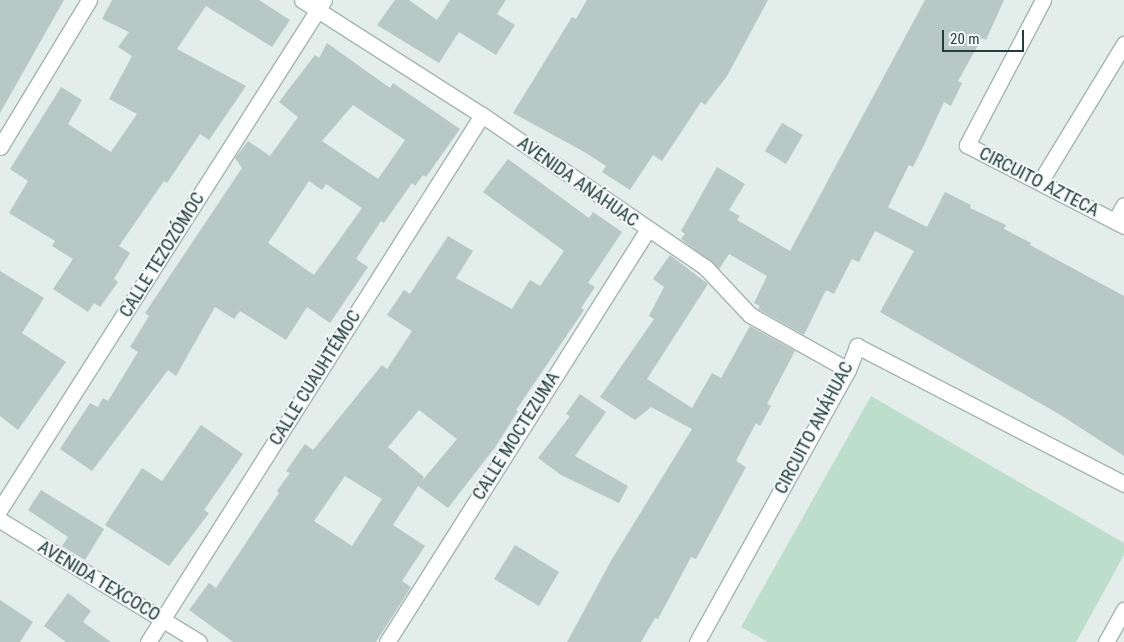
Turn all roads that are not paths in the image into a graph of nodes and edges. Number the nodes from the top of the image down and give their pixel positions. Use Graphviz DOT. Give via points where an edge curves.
graph roads {
  1 [pos="90,0"];
  2 [pos="302,0"];
  3 [pos="1043,0"];
  4 [pos="320,5"];
  5 [pos="1124,44"];
  6 [pos="482,115"];
  7 [pos="0,147"];
  8 [pos="1040,182"];
  9 [pos="1124,205"];
  10 [pos="1120,223"];
  11 [pos="647,230"];
  12 [pos="848,370"];
  13 [pos="1124,484"];
  14 [pos="0,509"];
  15 [pos="0,520"];
  16 [pos="1124,610"];
  17 [pos="162,619"];
  18 [pos="700,641"];
  19 [pos="148,642"];
  20 [pos="199,642"];
  21 [pos="387,642"];
  22 [pos="1106,642"];
  1 -- 7 [label="street"];
  2 -- 4 [label="street, AVENIDA ANÁHUAC"];
  3 -- 8 [label="street, CIRCUITO AZTECA" via="967,145"];
  4 -- 6 [label="street, AVENIDA ANÁHUAC"];
  4 -- 14 [label="street, CALLE TEZOZÓMOC"];
  5 -- 8 [label="street"];
  6 -- 11 [label="street, AVENIDA ANÁHUAC"];
  6 -- 17 [label="street, CALLE CUAUHTÉMOC"];
  8 -- 10 [label="street, CIRCUITO AZTECA"];
  9 -- 10 [label="street"];
  11 -- 12 [label="street, AVENIDA ANÁHUAC" via="705,267 750,315"];
  11 -- 21 [label="street, CALLE MOCTEZUMA"];
  12 -- 13 [label="street, CIRCUITO ANÁHUAC" via="857,346"];
  12 -- 18 [label="street, CIRCUITO ANÁHUAC"];
  15 -- 17 [label="street, AVENIDA TEXCOCO"];
  16 -- 22 [label="street"];
  17 -- 19 [label="street, CALLE CUAUHTÉMOC"];
  17 -- 20 [label="street, AVENIDA TEXCOCO"];
}
